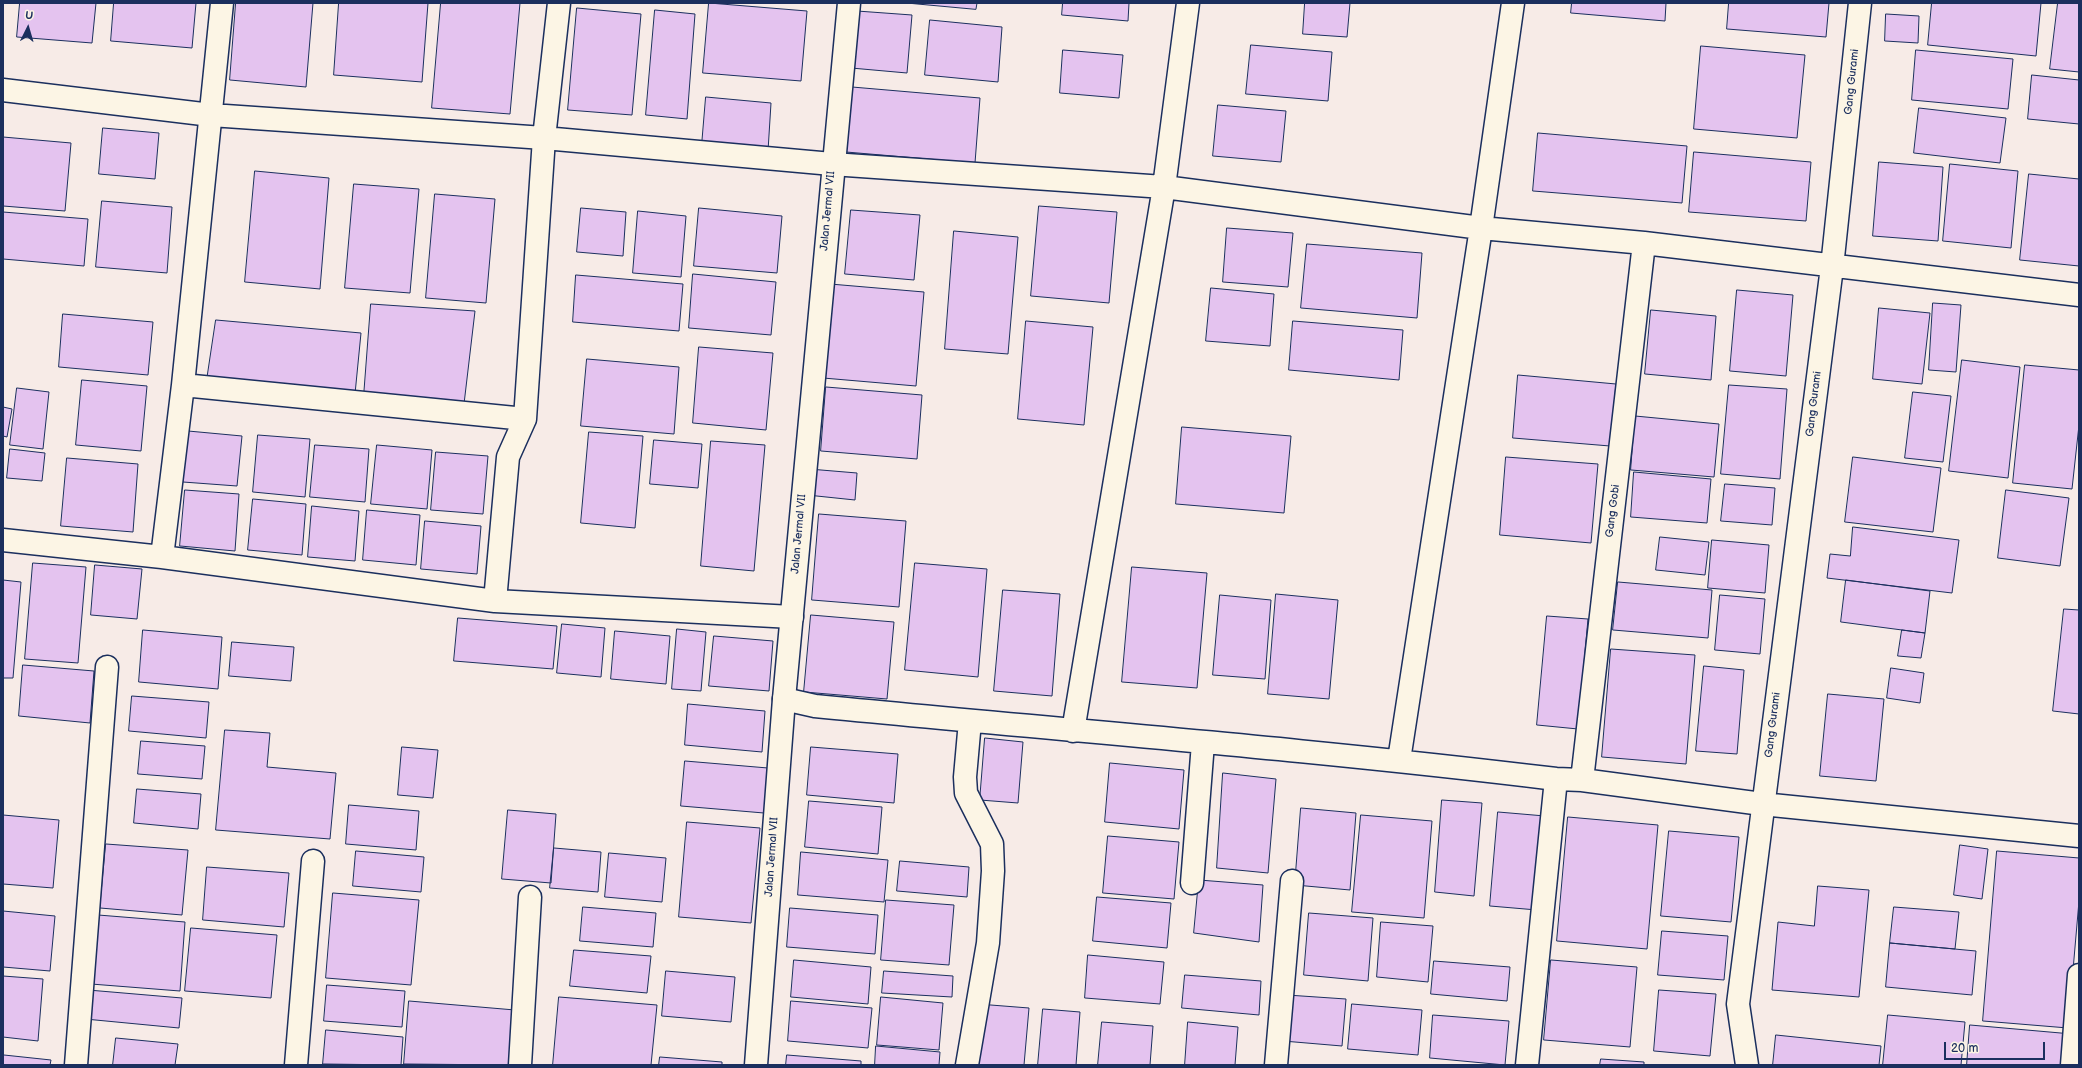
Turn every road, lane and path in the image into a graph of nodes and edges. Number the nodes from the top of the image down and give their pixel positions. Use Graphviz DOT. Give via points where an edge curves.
graph roads {
  1 [pos="222,3"];
  2 [pos="560,3"];
  3 [pos="849,3"];
  4 [pos="1188,3"];
  5 [pos="1513,3"];
  6 [pos="1860,3"];
  7 [pos="3,90"];
  8 [pos="211,115"];
  9 [pos="544,138"];
  10 [pos="832,164"];
  11 [pos="1164,187"];
  12 [pos="1482,228"];
  13 [pos="1644,243"];
  14 [pos="1832,267"];
  15 [pos="2079,295"];
  16 [pos="183,385"];
  17 [pos="525,419"];
  18 [pos="3,540"];
  19 [pos="162,557"];
  20 [pos="495,601"];
  21 [pos="792,617"];
  22 [pos="107,666"];
  23 [pos="784,699"];
  24 [pos="970,721"];
  25 [pos="1073,731"];
  26 [pos="1203,743"];
  27 [pos="1400,760"];
  28 [pos="1556,779"];
  29 [pos="1582,780"];
  30 [pos="1762,804"];
  31 [pos="2079,836"];
  32 [pos="313,861"];
  33 [pos="1292,881"];
  34 [pos="1192,883"];
  35 [pos="530,897"];
  36 [pos="2079,975"];
  37 [pos="76,1065"];
  38 [pos="296,1065"];
  39 [pos="520,1065"];
  40 [pos="756,1065"];
  41 [pos="967,1065"];
  42 [pos="1276,1065"];
  43 [pos="1527,1065"];
  44 [pos="1747,1065"];
  45 [pos="2072,1065"];
  1 -- 8 [label="street"];
  2 -- 9 [label="street"];
  3 -- 10 [label="street, Jalan Jermal VII"];
  4 -- 11 [label="street"];
  5 -- 12 [label="street"];
  6 -- 14 [label="street, Gang Gurami"];
  7 -- 8 [label="street"];
  8 -- 9 [label="street"];
  8 -- 16 [label="street"];
  9 -- 10 [label="street"];
  9 -- 17 [label="street"];
  10 -- 11 [label="street"];
  10 -- 21 [label="street, Jalan Jermal VII"];
  11 -- 12 [label="street"];
  11 -- 25 [label="street"];
  12 -- 13 [label="street"];
  12 -- 27 [label="street"];
  13 -- 14 [label="street"];
  13 -- 29 [label="street, Gang Gobi"];
  14 -- 15 [label="street"];
  14 -- 30 [label="street, Gang Gurami"];
  16 -- 17 [label="street"];
  16 -- 19 [label="street"];
  17 -- 20 [label="street" via="508,457"];
  18 -- 19 [label="street"];
  19 -- 20 [label="street"];
  20 -- 21 [label="street"];
  21 -- 23 [label="street, Jalan Jermal VII"];
  22 -- 37 [label="street"];
  23 -- 24 [label="street" via="815,706"];
  23 -- 40 [label="street, Jalan Jermal VII"];
  24 -- 25 [label="street"];
  24 -- 41 [label="street" via="966,793 992,844 993,871 988,943"];
  25 -- 26 [label="street"];
  26 -- 27 [label="street"];
  26 -- 34 [label="street"];
  27 -- 28 [label="street"];
  28 -- 29 [label="street"];
  28 -- 43 [label="street"];
  29 -- 30 [label="street"];
  30 -- 31 [label="street"];
  30 -- 44 [label="street, Gang Gurami" via="1738,1004"];
  32 -- 38 [label="street"];
  33 -- 42 [label="street"];
  35 -- 39 [label="street"];
  36 -- 45 [label="street"];
}
